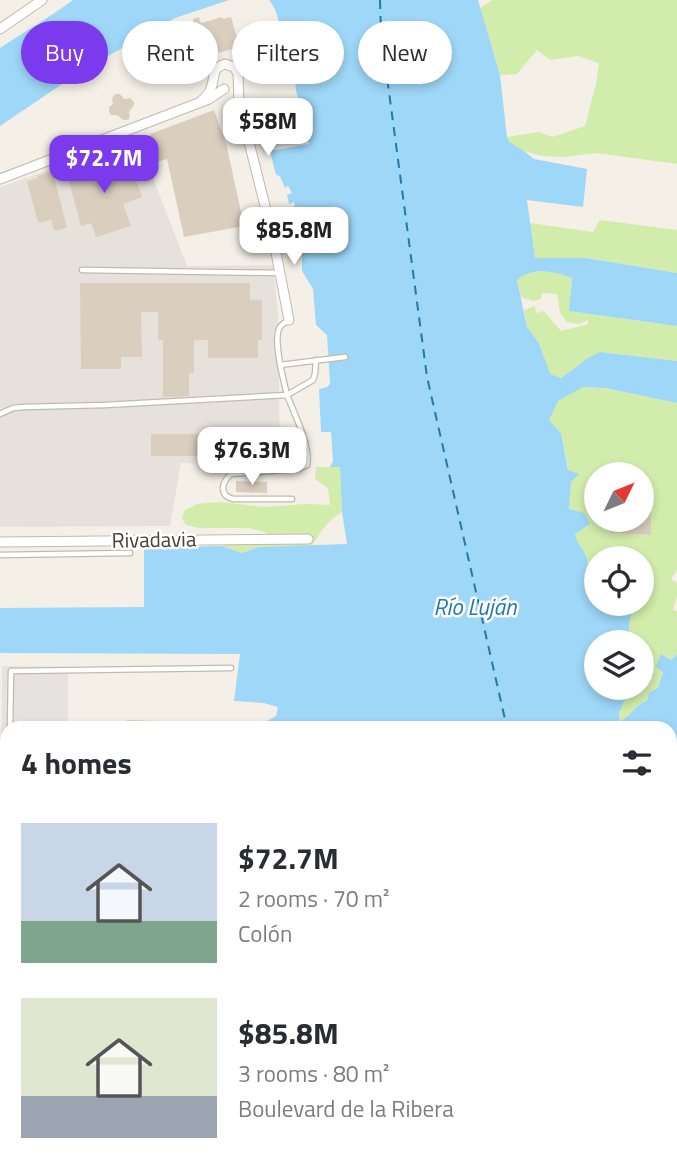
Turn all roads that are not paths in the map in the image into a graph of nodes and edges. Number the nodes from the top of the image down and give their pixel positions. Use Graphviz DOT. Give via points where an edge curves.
graph roads {
  1 [pos="42,0"];
  2 [pos="0,29"];
  3 [pos="211,84"];
  4 [pos="216,84"];
  5 [pos="235,84"];
  6 [pos="238,84"];
  7 [pos="225,89"];
  8 [pos="200,102"];
  9 [pos="239,102"];
  10 [pos="0,179"];
  11 [pos="82,270"];
  12 [pos="280,273"];
  13 [pos="289,320"];
  14 [pos="345,357"];
  15 [pos="316,360"];
  16 [pos="280,365"];
  17 [pos="287,395"];
  18 [pos="0,414"];
  19 [pos="292,499"];
  20 [pos="308,539"];
  21 [pos="0,542"];
  22 [pos="130,553"];
  23 [pos="0,555"];
  24 [pos="231,668"];
  25 [pos="10,721"];
  1 -- 2 [label="street"];
  3 -- 8 [label="street"];
  4 -- 7 [label="street"];
  5 -- 7 [label="street"];
  6 -- 9 [label="street"];
  7 -- 8 [label="street"];
  7 -- 9 [label="street"];
  8 -- 10 [label="street"];
  9 -- 12 [label="street"];
  11 -- 12 [label="lane"];
  12 -- 13 [label="street"];
  13 -- 16 [label="lane" via="277,334"];
  14 -- 15 [label="lane"];
  15 -- 16 [label="lane"];
  15 -- 17 [label="lane" via="313,380"];
  16 -- 17 [label="lane"];
  17 -- 18 [label="lane" via="23,407"];
  17 -- 19 [label="lane" via="305,445 307,465 231,474 223,486 224,494 233,499"];
  20 -- 21 [label="street, Rivadavia"];
  22 -- 23 [label="lane"];
  24 -- 25 [label="lane" via="11,671"];
}
